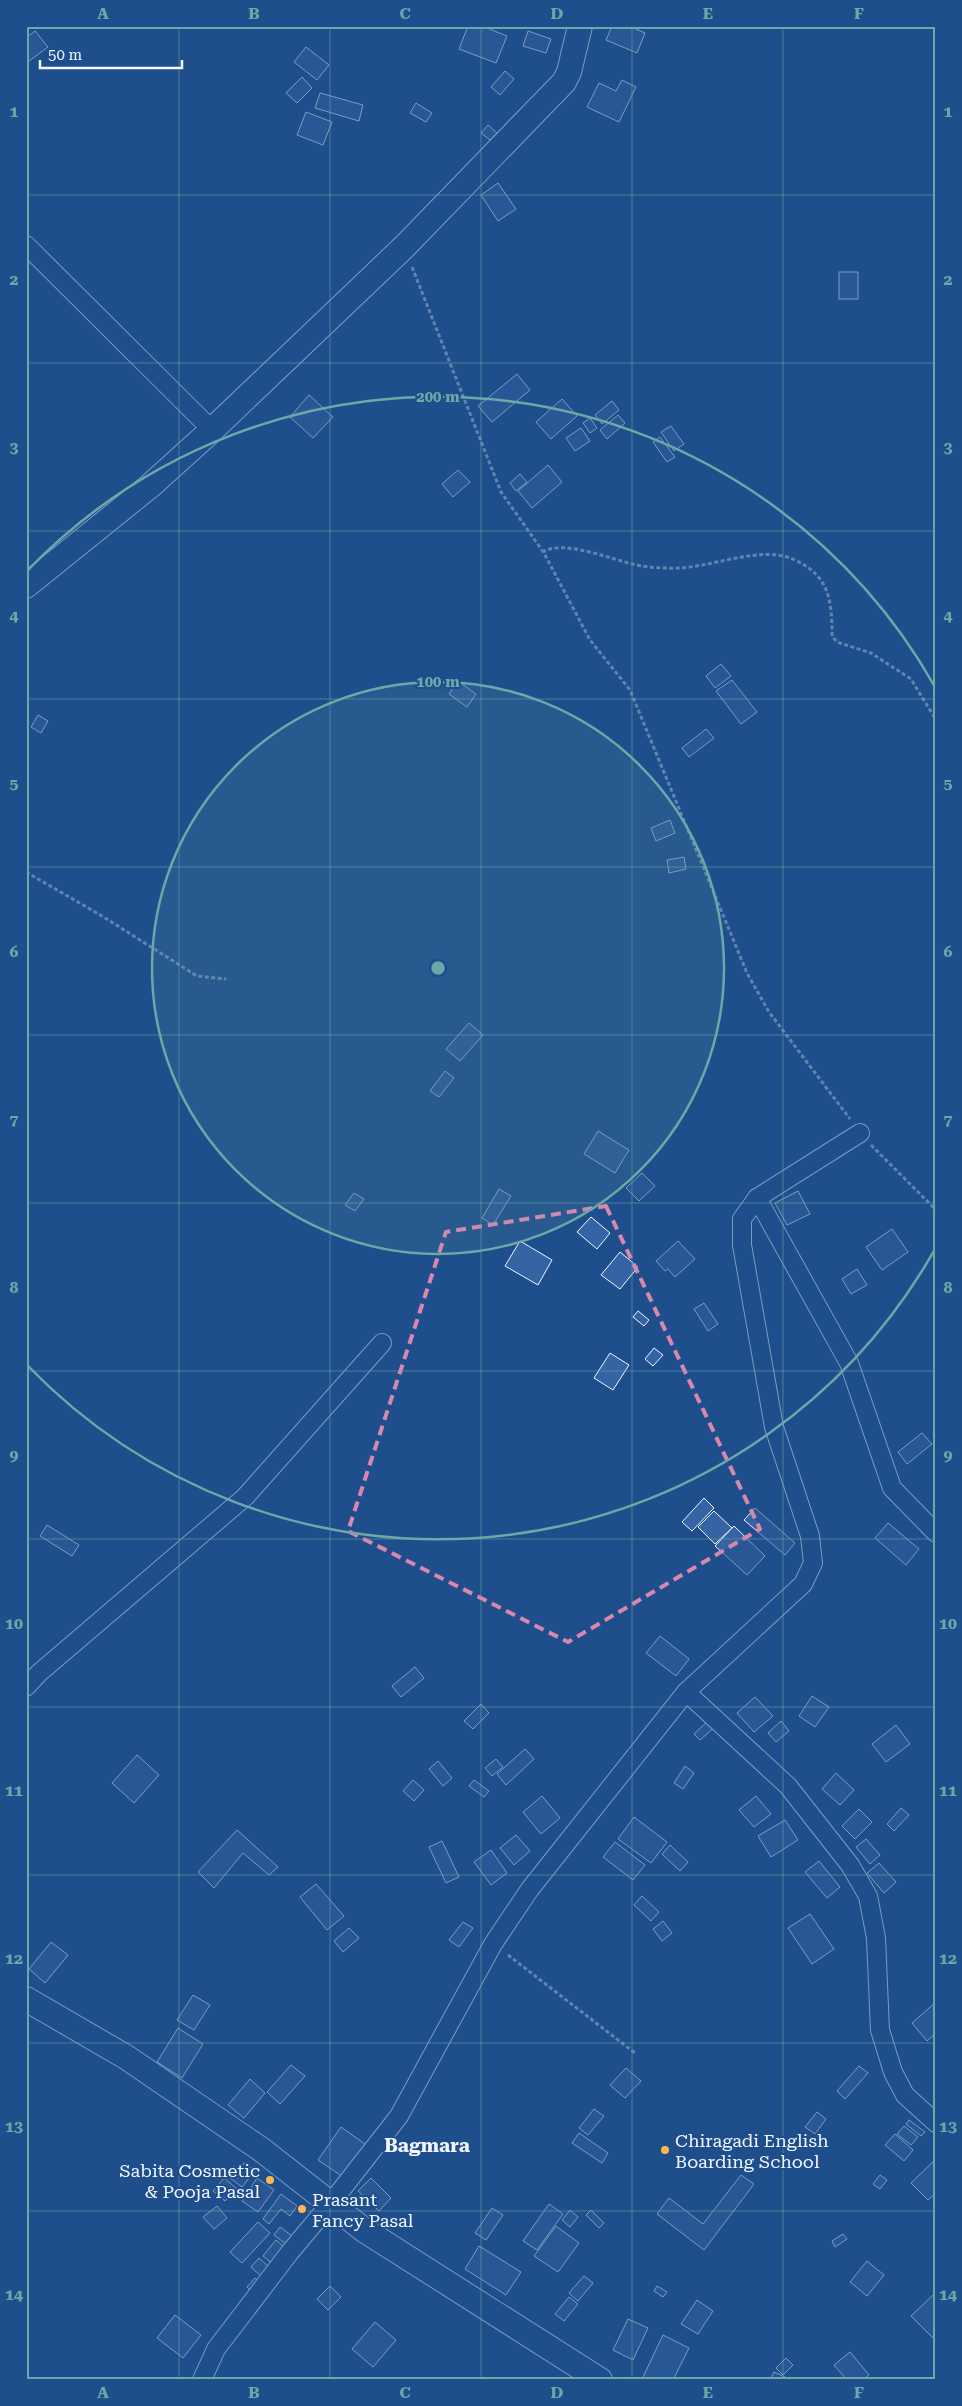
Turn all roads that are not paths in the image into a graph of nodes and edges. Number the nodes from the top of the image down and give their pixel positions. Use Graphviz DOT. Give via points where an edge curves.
graph roads {
  1 [pos="580,26"];
  2 [pos="26,245"];
  3 [pos="212,430"];
  4 [pos="26,586"];
  5 [pos="860,1133"];
  6 [pos="757,1198"];
  7 [pos="382,1344"];
  8 [pos="936,1533"];
  9 [pos="26,1687"];
  10 [pos="686,1692"];
  11 [pos="26,1999"];
  12 [pos="936,2123"];
  13 [pos="331,2204"];
  14 [pos="202,2380"];
  15 [pos="600,2380"];
  1 -- 3 [label="main road" via="570,72 564,82 404,247"];
  2 -- 3 [label="street"];
  3 -- 4 [label="main road" via="150,486"];
  5 -- 6 [label="street"];
  6 -- 8 [label="street" via="849,1363 892,1488"];
  6 -- 10 [label="street" via="742,1219 742,1245 774,1427 810,1536 813,1563 803,1584"];
  7 -- 9 [label="street" via="245,1497 38,1672"];
  10 -- 12 [label="street" via="788,1786 850,1865 868,1896 876,1938 880,2030 893,2072 905,2095"];
  10 -- 13 [label="street" via="530,1889 493,1944 400,2116"];
  11 -- 13 [label="main road" via="126,2057 262,2150"];
  13 -- 14 [label="street" via="216,2349"];
  13 -- 15 [label="main road" via="364,2230"];
}
